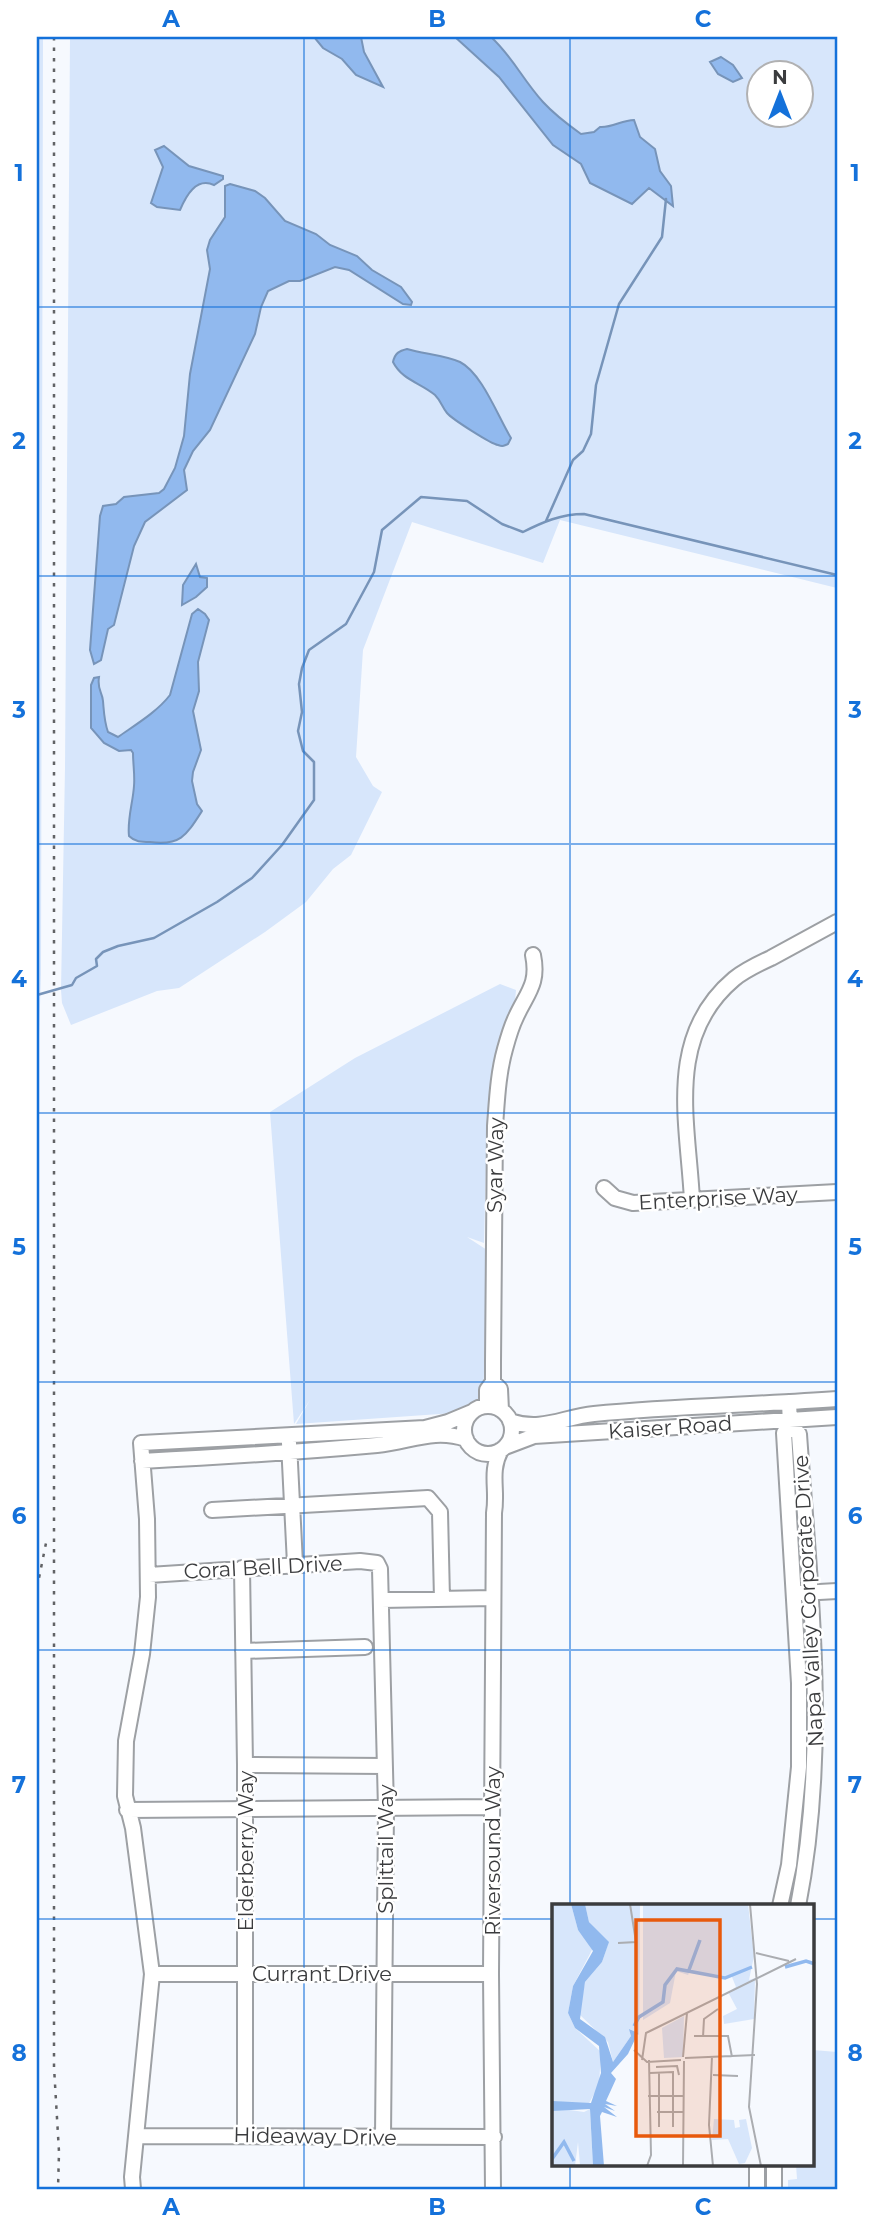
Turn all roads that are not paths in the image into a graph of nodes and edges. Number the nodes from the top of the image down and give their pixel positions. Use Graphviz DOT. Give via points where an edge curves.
graph roads {
  1 [pos="837,922"];
  2 [pos="533,956"];
  3 [pos="604,1188"];
  4 [pos="837,1192"];
  5 [pos="692,1200"];
  6 [pos="837,1399"];
  7 [pos="789,1402"];
  8 [pos="472,1412"];
  9 [pos="500,1412"];
  10 [pos="837,1417"];
  11 [pos="790,1422"];
  12 [pos="288,1435"];
  13 [pos="469,1443"];
  14 [pos="503,1449"];
  15 [pos="289,1453"];
  16 [pos="142,1461"];
  17 [pos="293,1505"];
  18 [pos="212,1510"];
  19 [pos="494,1513"];
  20 [pos="377,1563"];
  21 [pos="295,1564"];
  22 [pos="242,1568"];
  23 [pos="149,1575"];
  24 [pos="837,1591"];
  25 [pos="810,1593"];
  26 [pos="793,1594"];
  27 [pos="494,1598"];
  28 [pos="442,1599"];
  29 [pos="381,1600"];
  30 [pos="365,1647"];
  31 [pos="243,1651"];
  32 [pos="245,1765"];
  33 [pos="385,1766"];
  34 [pos="492,1807"];
  35 [pos="386,1809"];
  36 [pos="127,1810"];
  37 [pos="244,1810"];
  38 [pos="780,1904"];
  39 [pos="798,1904"];
  40 [pos="245,1972"];
  41 [pos="384,1973"];
  42 [pos="152,1974"];
  43 [pos="491,1975"];
  44 [pos="245,2135"];
  45 [pos="136,2136"];
  46 [pos="383,2137"];
  47 [pos="494,2137"];
  48 [pos="757,2166"];
  49 [pos="774,2166"];
  50 [pos="133,2189"];
  51 [pos="494,2189"];
  52 [pos="757,2189"];
  53 [pos="774,2189"];
  1 -- 5 [label="street" via="733,980 697,1027 685,1075"];
  2 -- 9 [label="street, Syar Way" via="534,982 508,1038 497,1093 493,1382 499,1389"];
  3 -- 5 [label="street, Enterprise Way" via="615,1198 632,1203"];
  4 -- 5 [label="street, Enterprise Way"];
  6 -- 7 [label="street, Kaiser Road"];
  7 -- 9 [label="street, Kaiser Road" via="592,1414 539,1427 525,1426"];
  7 -- 11 [label="street, Napa Valley Corporate Drive"];
  8 -- 9 [label="street"];
  8 -- 12 [label="street" via="425,1428"];
  8 -- 13 [label="street" via="465,1422"];
  9 -- 14 [label="street" via="512,1435"];
  10 -- 11 [label="street, Kaiser Road"];
  11 -- 14 [label="street, Kaiser Road" via="534,1436"];
  11 -- 25 [label="street, Napa Valley Corporate Drive" via="799,1434"];
  11 -- 26 [label="street, Napa Valley Corporate Drive" via="783,1433"];
  12 -- 15 [label="street"];
  12 -- 16 [label="street" via="141,1443"];
  13 -- 14 [label="street" via="486,1454"];
  13 -- 15 [label="street" via="441,1433 395,1444"];
  13 -- 19 [label="street, Riversound Way" via="483,1468"];
  14 -- 19 [label="street, Riversound Way" via="493,1472"];
  15 -- 16 [label="street"];
  15 -- 17 [label="street"];
  16 -- 23 [label="street"];
  17 -- 18 [label="street"];
  17 -- 21 [label="street"];
  17 -- 28 [label="street" via="428,1498 440,1512"];
  19 -- 27 [label="street, Riversound Way"];
  20 -- 21 [label="street, Coral Bell Drive"];
  20 -- 29 [label="street, Splittail Way"];
  21 -- 22 [label="street, Coral Bell Drive"];
  22 -- 23 [label="street, Coral Bell Drive"];
  22 -- 31 [label="street, Elderberry Way"];
  23 -- 36 [label="street" via="142,1654 126,1741"];
  24 -- 25 [label="street"];
  25 -- 26 [label="street"];
  25 -- 39 [label="street, Napa Valley Corporate Drive" via="817,1709 815,1777"];
  26 -- 38 [label="street, Napa Valley Corporate Drive" via="799,1767"];
  27 -- 28 [label="street"];
  27 -- 34 [label="street, Riversound Way"];
  28 -- 29 [label="street"];
  29 -- 33 [label="street, Splittail Way"];
  30 -- 31 [label="street"];
  31 -- 32 [label="street, Elderberry Way"];
  32 -- 33 [label="street"];
  32 -- 37 [label="street, Elderberry Way"];
  33 -- 35 [label="street, Splittail Way"];
  34 -- 35 [label="street"];
  34 -- 43 [label="street, Riversound Way"];
  35 -- 37 [label="street"];
  35 -- 41 [label="street, Splittail Way"];
  36 -- 37 [label="street"];
  36 -- 42 [label="street"];
  37 -- 40 [label="street, Elderberry Way"];
  40 -- 41 [label="street, Currant Drive"];
  40 -- 42 [label="street, Currant Drive"];
  40 -- 44 [label="street, Elderberry Way"];
  41 -- 43 [label="street, Currant Drive"];
  41 -- 46 [label="street, Splittail Way"];
  42 -- 45 [label="street"];
  43 -- 47 [label="street, Riversound Way"];
  44 -- 45 [label="street, Hideaway Drive"];
  44 -- 46 [label="street, Hideaway Drive"];
  45 -- 50 [label="street"];
  46 -- 47 [label="street, Hideaway Drive"];
  47 -- 51 [label="street, Riversound Way"];
  48 -- 52 [label="street"];
  49 -- 53 [label="street"];
}
